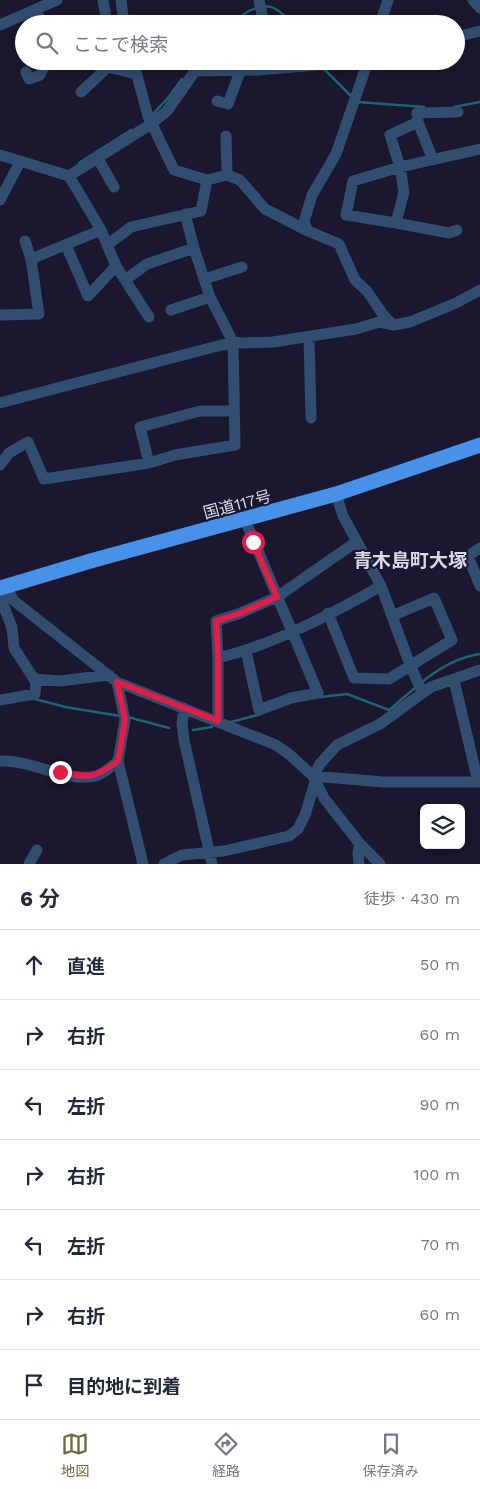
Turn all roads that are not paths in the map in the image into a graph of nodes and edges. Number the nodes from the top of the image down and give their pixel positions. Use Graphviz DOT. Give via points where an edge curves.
graph roads {
  1 [pos="57,0"];
  2 [pos="103,0"];
  3 [pos="121,0"];
  4 [pos="388,0"];
  5 [pos="473,0"];
  6 [pos="480,8"];
  7 [pos="37,9"];
  8 [pos="23,15"];
  9 [pos="38,15"];
  10 [pos="106,15"];
  11 [pos="123,15"];
  12 [pos="383,15"];
  13 [pos="15,19"];
  14 [pos="0,25"];
  15 [pos="480,31"];
  16 [pos="465,35"];
  17 [pos="42,70"];
  18 [pos="105,70"];
  19 [pos="120,70"];
  20 [pos="135,70"];
  21 [pos="204,70"];
  22 [pos="241,70"];
  23 [pos="365,70"];
  24 [pos="26,72"];
  25 [pos="136,74"];
  26 [pos="81,92"];
  27 [pos="216,101"];
  28 [pos="458,112"];
  29 [pos="149,121"];
  30 [pos="418,122"];
  31 [pos="226,136"];
  32 [pos="480,149"];
  33 [pos="0,155"];
  34 [pos="97,157"];
  35 [pos="433,160"];
  36 [pos="20,162"];
  37 [pos="400,167"];
  38 [pos="226,175"];
  39 [pos="69,176"];
  40 [pos="207,180"];
  41 [pos="114,187"];
  42 [pos="0,200"];
  43 [pos="185,214"];
  44 [pos="396,223"];
  45 [pos="101,230"];
  46 [pos="457,230"];
  47 [pos="308,231"];
  48 [pos="25,241"];
  49 [pos="66,245"];
  50 [pos="107,245"];
  51 [pos="194,248"];
  52 [pos="31,259"];
  53 [pos="116,266"];
  54 [pos="242,267"];
  55 [pos="204,279"];
  56 [pos="125,280"];
  57 [pos="479,294"];
  58 [pos="210,297"];
  59 [pos="171,310"];
  60 [pos="0,314"];
  61 [pos="149,317"];
  62 [pos="394,325"];
  63 [pos="308,337"];
  64 [pos="233,342"];
  65 [pos="0,403"];
  66 [pos="234,412"];
  67 [pos="310,418"];
  68 [pos="480,445"];
  69 [pos="149,463"];
  70 [pos="0,465"];
  71 [pos="336,494"];
  72 [pos="245,520"];
  73 [pos="356,542"];
  74 [pos="480,548"];
  75 [pos="381,586"];
  76 [pos="480,586"];
  77 [pos="0,589"];
  78 [pos="0,596"];
  79 [pos="277,597"];
  80 [pos="328,613"];
  81 [pos="392,616"];
  82 [pos="291,632"];
  83 [pos="246,651"];
  84 [pos="218,658"];
  85 [pos="410,665"];
  86 [pos="480,670"];
  87 [pos="34,679"];
  88 [pos="113,679"];
  89 [pos="454,680"];
  90 [pos="422,692"];
  91 [pos="0,700"];
  92 [pos="184,708"];
  93 [pos="218,721"];
  94 [pos="1,759"];
  95 [pos="118,761"];
  96 [pos="314,779"];
  97 [pos="479,782"];
  98 [pos="360,844"];
  99 [pos="37,850"];
  100 [pos="209,852"];
  101 [pos="28,864"];
  102 [pos="143,864"];
  103 [pos="164,864"];
  104 [pos="212,864"];
  105 [pos="359,864"];
  106 [pos="380,864"];
  1 -- 7 [label="street"];
  2 -- 10 [label="street"];
  3 -- 11 [label="street"];
  4 -- 12 [label="street"];
  5 -- 6 [label="street"];
  7 -- 8 [label="street"];
  7 -- 9 [label="street"];
  13 -- 14 [label="street"];
  15 -- 16 [label="street"];
  17 -- 24 [label="street" via="30,79"];
  18 -- 26 [label="street"];
  19 -- 25 [label="street"];
  20 -- 25 [label="street"];
  21 -- 29 [label="street" via="195,71 166,111"];
  22 -- 27 [label="street" via="228,104"];
  23 -- 47 [label="street" via="336,154 312,195 304,222"];
  25 -- 29 [label="street"];
  28 -- 30 [label="street" via="417,113"];
  29 -- 34 [label="street"];
  29 -- 40 [label="street" via="174,170"];
  30 -- 35 [label="street"];
  30 -- 37 [label="street" via="390,135"];
  31 -- 38 [label="street"];
  32 -- 35 [label="street"];
  33 -- 36 [label="street"];
  34 -- 39 [label="street"];
  34 -- 41 [label="street"];
  35 -- 37 [label="street"];
  36 -- 39 [label="street"];
  36 -- 42 [label="street"];
  37 -- 44 [label="street" via="404,192"];
  37 -- 44 [label="street" via="353,181 346,215"];
  38 -- 40 [label="street"];
  38 -- 47 [label="street" via="240,180 265,209"];
  39 -- 45 [label="street"];
  40 -- 43 [label="street" via="202,211"];
  43 -- 50 [label="street" via="131,227"];
  43 -- 51 [label="street"];
  44 -- 46 [label="street" via="449,232"];
  45 -- 49 [label="street"];
  45 -- 50 [label="street"];
  47 -- 62 [label="street" via="339,244 355,280 368,291"];
  48 -- 52 [label="street"];
  49 -- 52 [label="street"];
  49 -- 53 [label="street" via="88,296"];
  50 -- 53 [label="street"];
  51 -- 55 [label="street"];
  51 -- 56 [label="street" via="148,264"];
  52 -- 60 [label="street" via="39,314"];
  53 -- 56 [label="street"];
  54 -- 55 [label="street"];
  55 -- 58 [label="street"];
  56 -- 61 [label="street"];
  57 -- 62 [label="street" via="410,322"];
  58 -- 59 [label="street"];
  58 -- 64 [label="street"];
  62 -- 63 [label="street" via="379,322 356,330"];
  63 -- 64 [label="street" via="244,344"];
  63 -- 67 [label="street"];
  64 -- 65 [label="street"];
  64 -- 66 [label="street"];
  66 -- 69 [label="street" via="235,444"];
  66 -- 69 [label="street" via="200,410 140,426"];
  68 -- 71 [label="highway, 国道117号"];
  69 -- 70 [label="street" via="44,479 28,442 9,453"];
  71 -- 72 [label="highway, 国道117号"];
  71 -- 73 [label="street" via="342,516"];
  72 -- 77 [label="highway, 国道117号"];
  72 -- 79 [label="street"];
  73 -- 75 [label="street"];
  73 -- 79 [label="street"];
  74 -- 76 [label="street" via="468,556"];
  75 -- 80 [label="street"];
  75 -- 81 [label="street"];
  77 -- 88 [label="street"];
  78 -- 87 [label="street" via="12,628 14,648"];
  79 -- 82 [label="street"];
  79 -- 84 [label="street" via="216,621"];
  80 -- 82 [label="street"];
  80 -- 85 [label="street" via="354,678 389,679"];
  81 -- 85 [label="street"];
  81 -- 85 [label="street" via="434,598 452,640"];
  82 -- 83 [label="street"];
  82 -- 83 [label="street" via="318,693 259,710"];
  83 -- 84 [label="street"];
  84 -- 93 [label="street"];
  85 -- 90 [label="street"];
  86 -- 89 [label="street"];
  87 -- 88 [label="street"];
  87 -- 91 [label="street" via="35,694"];
  88 -- 92 [label="street"];
  88 -- 95 [label="street" via="125,715"];
  89 -- 90 [label="street"];
  89 -- 97 [label="street"];
  90 -- 96 [label="street" via="380,724 337,745 320,764"];
  92 -- 93 [label="street"];
  92 -- 100 [label="street" via="184,740"];
  93 -- 96 [label="street" via="276,745"];
  94 -- 95 [label="street" via="82,777 95,776"];
  95 -- 102 [label="street"];
  96 -- 97 [label="street"];
  96 -- 98 [label="street" via="324,798"];
  96 -- 100 [label="street" via="305,815 298,829 289,836"];
  98 -- 105 [label="street"];
  98 -- 106 [label="street"];
  99 -- 101 [label="street"];
  100 -- 103 [label="street" via="182,855"];
  100 -- 104 [label="street"];
}
